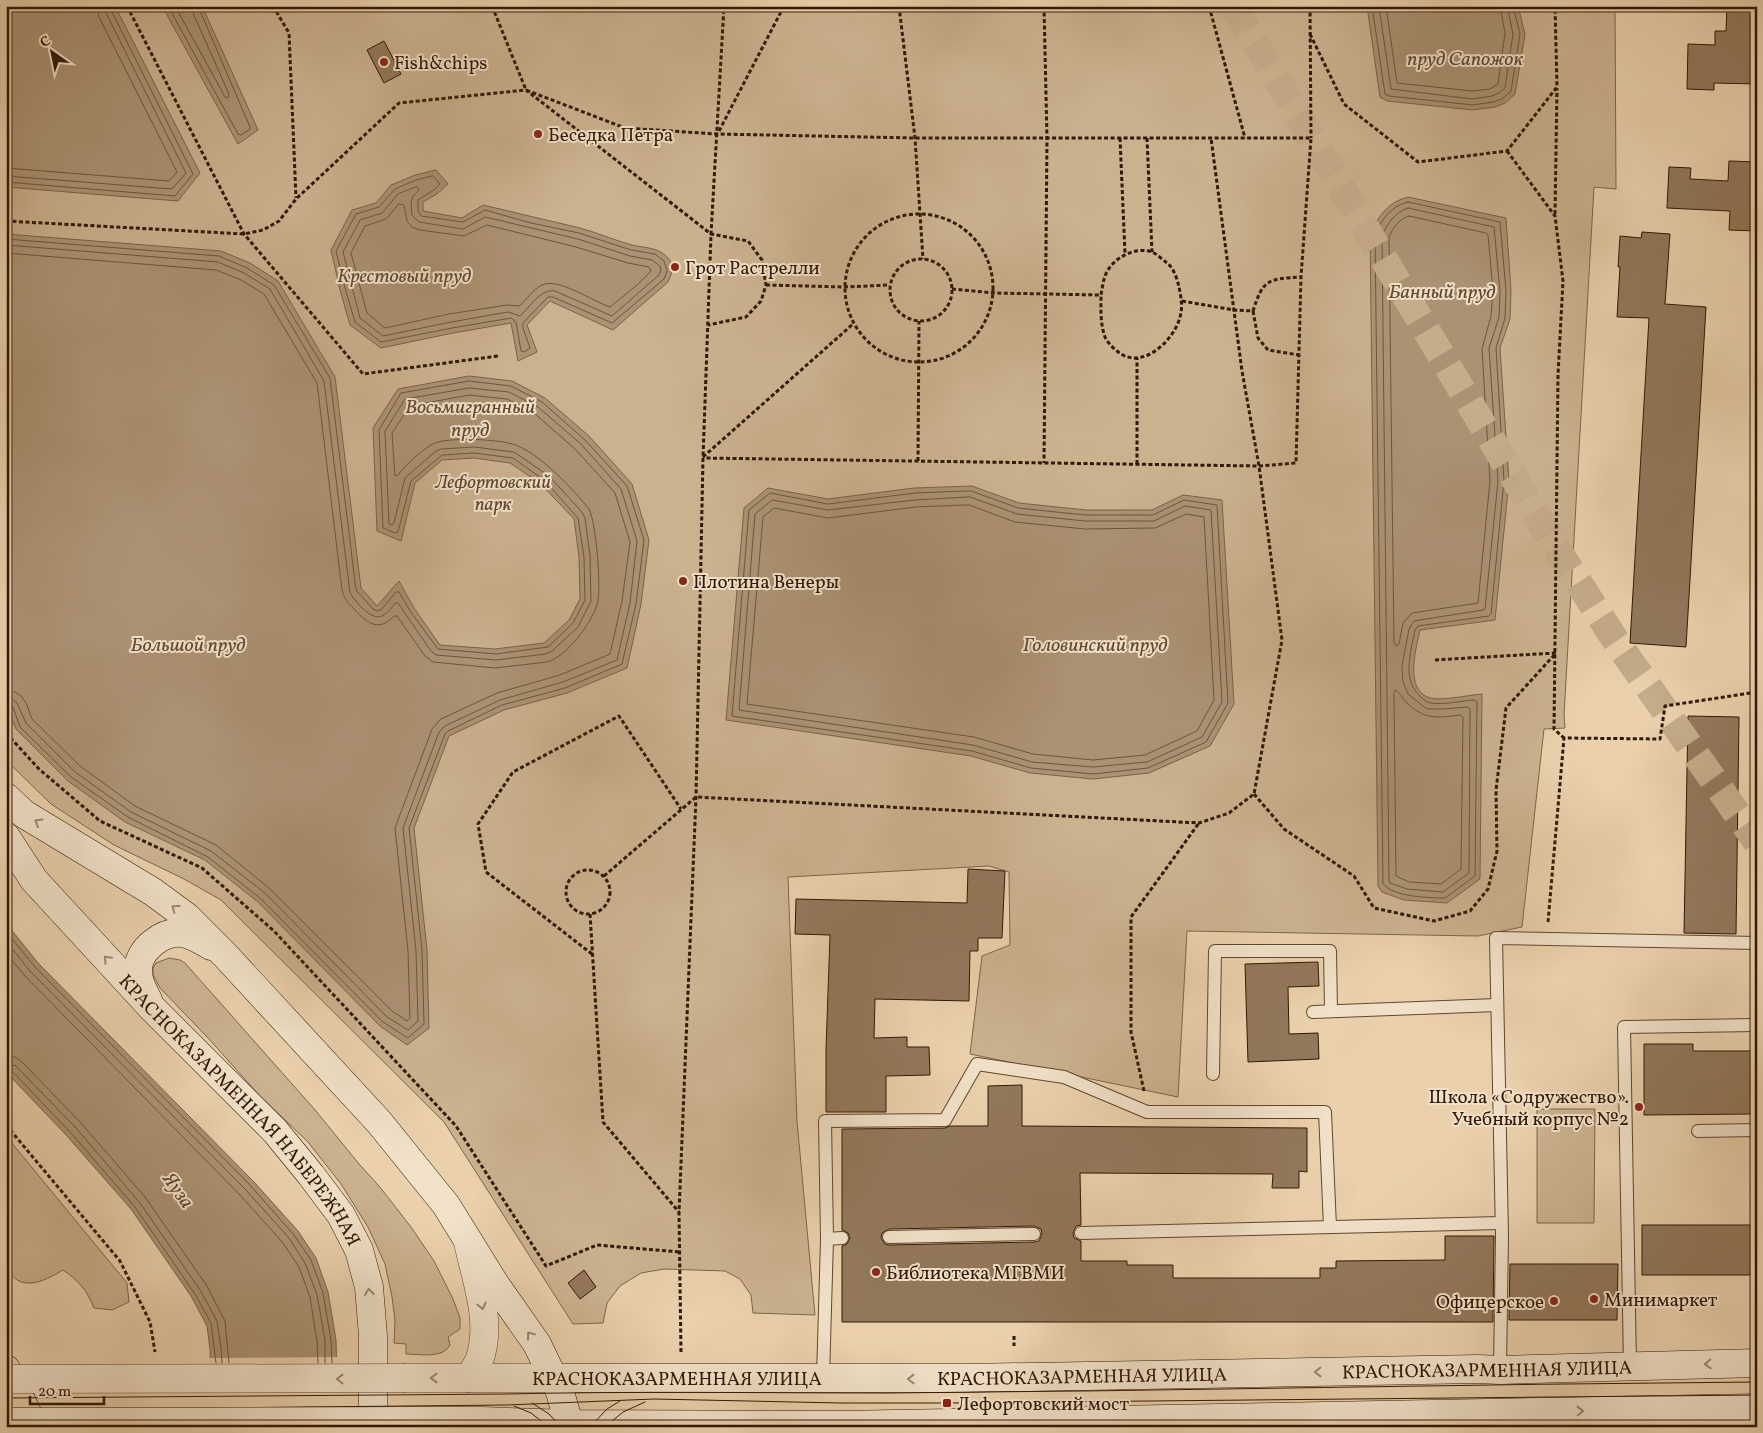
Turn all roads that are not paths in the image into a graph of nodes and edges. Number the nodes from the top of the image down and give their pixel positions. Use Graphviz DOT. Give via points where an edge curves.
graph roads {
  1 [pos="6,797"];
  2 [pos="6,836"];
  3 [pos="1757,943"];
  4 [pos="224,954"];
  5 [pos="1497,1005"];
  6 [pos="152,1008"];
  7 [pos="1314,1012"];
  8 [pos="1331,1012"];
  9 [pos="1757,1025"];
  10 [pos="1213,1074"];
  11 [pos="1757,1130"];
  12 [pos="1698,1131"];
  13 [pos="1501,1223"];
  14 [pos="1330,1227"];
  15 [pos="1081,1233"];
  16 [pos="1034,1234"];
  17 [pos="889,1237"];
  18 [pos="842,1238"];
  19 [pos="826,1239"];
  20 [pos="468,1241"];
  21 [pos="1757,1363"];
  22 [pos="1630,1366"];
  23 [pos="6,1369"];
  24 [pos="1500,1370"];
  25 [pos="469,1378"];
  26 [pos="553,1378"];
  27 [pos="823,1378"];
  28 [pos="6,1379"];
  29 [pos="1757,1408"];
  30 [pos="6,1422"];
  31 [pos="482,1424"];
  32 [pos="570,1425"];
  33 [pos="807,1426"];
  34 [pos="34,1427"];
  35 [pos="373,1427"];
  4 -- 1 [label="main road, one-way" via="187,917 153,892 24,814"];
  6 -- 2 [label="main road, КРАСНОКАЗАРМЕННАЯ НАБЕРЕЖНАЯ, one-way" via="34,880"];
  3 -- 5 [label="lane" via="1496,938"];
  4 -- 6 [label="main road" via="182,933 162,937 143,953 138,968 140,983"];
  4 -- 20 [label="main road" via="379,1122 446,1205"];
  5 -- 8 [label="lane"];
  5 -- 13 [label="lane"];
  35 -- 6 [label="main road, КРАСНОКАЗАРМЕННАЯ НАБЕРЕЖНАЯ, one-way" via="373,1336 369,1287 359,1250 341,1215 275,1131"];
  7 -- 8 [label="lane"];
  8 -- 10 [label="lane" via="1330,951 1215,951"];
  9 -- 22 [label="lane" via="1624,1027"];
  11 -- 12 [label="lane"];
  13 -- 14 [label="lane"];
  13 -- 24 [label="lane"];
  14 -- 15 [label="lane"];
  14 -- 19 [label="lane" via="1325,1112 1147,1112 1064,1077 977,1064 945,1120 825,1121"];
  16 -- 17 [label="lane"];
  18 -- 19 [label="lane"];
  19 -- 27 [label="lane"];
  20 -- 25 [label="main road, one-way" via="485,1333 479,1361"];
  26 -- 20 [label="main road, one-way" via="537,1344"];
  21 -- 22 [label="main road, КРАСНОКАЗАРМЕННАЯ УЛИЦА, one-way"];
  22 -- 24 [label="main road, КРАСНОКАЗАРМЕННАЯ УЛИЦА"];
  23 -- 34 [label="main road"];
  24 -- 27 [label="main road, КРАСНОКАЗАРМЕННАЯ УЛИЦА, one-way"];
  25 -- 26 [label="main road, КРАСНОКАЗАРМЕННАЯ УЛИЦА"];
  25 -- 28 [label="main road, КРАСНОКАЗАРМЕННАЯ УЛИЦА, one-way, bridge"];
  26 -- 27 [label="main road, КРАСНОКАЗАРМЕННАЯ УЛИЦА"];
  26 -- 32 [label="main road"];
  33 -- 29 [label="main road, one-way"];
  30 -- 31 [label="main road, bridge" via="406,1421"];
  31 -- 32 [label="main road"];
  32 -- 33 [label="main road"];
}
